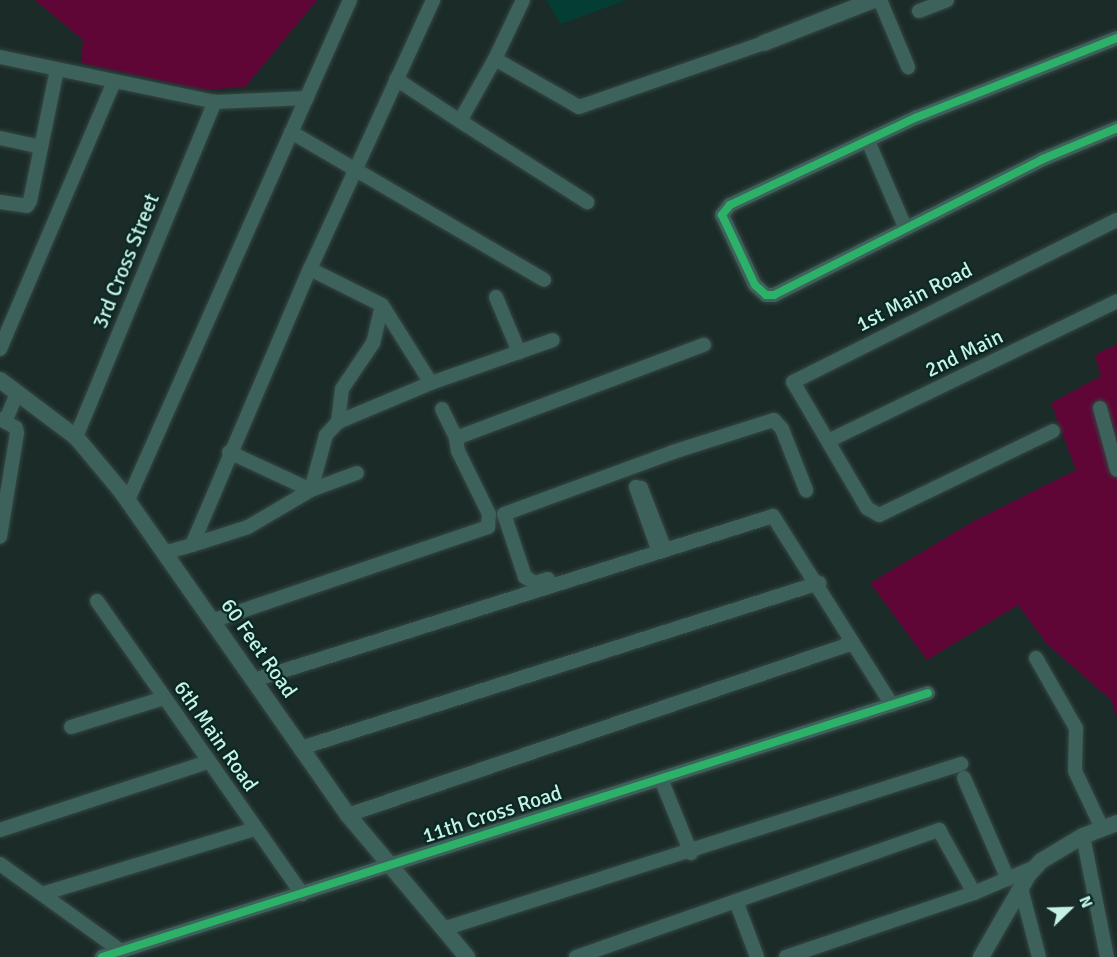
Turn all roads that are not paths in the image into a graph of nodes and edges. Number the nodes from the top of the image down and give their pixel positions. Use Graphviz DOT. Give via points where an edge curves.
graph roads {
  1 [pos="350,0"];
  2 [pos="433,0"];
  3 [pos="523,0"];
  4 [pos="874,0"];
  5 [pos="880,0"];
  6 [pos="947,0"];
  7 [pos="919,11"];
  8 [pos="1117,38"];
  9 [pos="764,43"];
  10 [pos="0,57"];
  11 [pos="495,59"];
  12 [pos="908,67"];
  13 [pos="57,69"];
  14 [pos="396,79"];
  15 [pos="114,82"];
  16 [pos="307,98"];
  17 [pos="215,102"];
  18 [pos="460,121"];
  19 [pos="1117,128"];
  20 [pos="291,132"];
  21 [pos="0,138"];
  22 [pos="868,141"];
  23 [pos="41,147"];
  24 [pos="356,173"];
  25 [pos="0,202"];
  26 [pos="587,202"];
  27 [pos="1117,220"];
  28 [pos="905,227"];
  29 [pos="310,269"];
  30 [pos="544,280"];
  31 [pos="496,297"];
  32 [pos="1117,301"];
  33 [pos="382,305"];
  34 [pos="553,340"];
  35 [pos="704,345"];
  36 [pos="0,349"];
  37 [pos="519,352"];
  38 [pos="0,380"];
  39 [pos="431,383"];
  40 [pos="17,393"];
  41 [pos="1100,408"];
  42 [pos="442,409"];
  43 [pos="3,419"];
  44 [pos="338,422"];
  45 [pos="1053,431"];
  46 [pos="76,436"];
  47 [pos="456,438"];
  48 [pos="828,441"];
  49 [pos="229,452"];
  50 [pos="626,469"];
  51 [pos="1117,470"];
  52 [pos="357,473"];
  53 [pos="311,490"];
  54 [pos="806,490"];
  55 [pos="128,500"];
  56 [pos="0,537"];
  57 [pos="192,545"];
  58 [pos="659,545"];
  59 [pos="164,553"];
  60 [pos="819,583"];
  61 [pos="97,601"];
  62 [pos="212,621"];
  63 [pos="853,643"];
  64 [pos="1036,658"];
  65 [pos="254,680"];
  66 [pos="928,693"];
  67 [pos="164,698"];
  68 [pos="892,705"];
  69 [pos="71,727"];
  70 [pos="301,748"];
  71 [pos="208,762"];
  72 [pos="961,764"];
  73 [pos="964,778"];
  74 [pos="661,779"];
  75 [pos="348,815"];
  76 [pos="1110,825"];
  77 [pos="255,829"];
  78 [pos="0,830"];
  79 [pos="1083,836"];
  80 [pos="691,853"];
  81 [pos="0,864"];
  82 [pos="389,866"];
  83 [pos="1015,883"];
  84 [pos="974,893"];
  85 [pos="42,894"];
  86 [pos="302,894"];
  87 [pos="736,901"];
  88 [pos="443,929"];
  89 [pos="121,951"];
  90 [pos="102,957"];
  91 [pos="467,957"];
  92 [pos="576,957"];
  93 [pos="757,957"];
  94 [pos="786,957"];
  95 [pos="981,957"];
  96 [pos="1039,957"];
  97 [pos="1107,957"];
  1 -- 16 [label="street"];
  2 -- 14 [label="street"];
  3 -- 11 [label="street"];
  4 -- 9 [label="street"];
  5 -- 12 [label="street"];
  6 -- 7 [label="street"];
  8 -- 22 [label="street" via="961,98"];
  9 -- 11 [label="street" via="579,107"];
  10 -- 13 [label="street"];
  11 -- 18 [label="street"];
  13 -- 15 [label="street"];
  13 -- 23 [label="street"];
  14 -- 18 [label="street"];
  14 -- 24 [label="street"];
  15 -- 17 [label="street"];
  15 -- 36 [label="street"];
  16 -- 17 [label="street"];
  16 -- 20 [label="street"];
  17 -- 46 [label="street, 3rd Cross Street"];
  18 -- 26 [label="street"];
  19 -- 28 [label="street" via="1043,159"];
  20 -- 24 [label="street"];
  20 -- 55 [label="street"];
  21 -- 23 [label="street"];
  22 -- 28 [label="street"];
  22 -- 28 [label="street" via="730,205 722,215 756,285 766,295 774,295"];
  23 -- 25 [label="street" via="27,206"];
  24 -- 29 [label="street"];
  24 -- 30 [label="street"];
  27 -- 48 [label="street, 1st Main Road" via="793,382"];
  29 -- 33 [label="street"];
  29 -- 49 [label="street"];
  31 -- 37 [label="street"];
  32 -- 48 [label="street, 2nd Main"];
  33 -- 39 [label="street"];
  33 -- 44 [label="street" via="373,343 342,389"];
  34 -- 37 [label="street"];
  35 -- 47 [label="street"];
  37 -- 39 [label="street"];
  38 -- 40 [label="street, 60 Feet Road"];
  39 -- 44 [label="street"];
  40 -- 43 [label="street"];
  40 -- 46 [label="street, 60 Feet Road"];
  41 -- 51 [label="street"];
  42 -- 47 [label="street"];
  43 -- 56 [label="street" via="17,433"];
  44 -- 53 [label="street" via="326,435"];
  45 -- 48 [label="street" via="879,515 867,508"];
  46 -- 55 [label="street, 60 Feet Road"];
  47 -- 62 [label="street" via="458,451 489,514 488,527"];
  49 -- 53 [label="street"];
  49 -- 57 [label="street"];
  50 -- 54 [label="street" via="774,420 782,429"];
  50 -- 58 [label="street"];
  50 -- 58 [label="street" via="504,514 525,577 535,583"];
  52 -- 53 [label="street"];
  53 -- 57 [label="street" via="248,527"];
  55 -- 59 [label="street, 60 Feet Road"];
  57 -- 59 [label="street"];
  58 -- 60 [label="street" via="773,516"];
  58 -- 65 [label="street"];
  59 -- 62 [label="street, 60 Feet Road"];
  60 -- 63 [label="street"];
  60 -- 70 [label="street"];
  61 -- 67 [label="street, 6th Main Road"];
  62 -- 65 [label="street, 60 Feet Road"];
  63 -- 68 [label="street"];
  63 -- 75 [label="street"];
  64 -- 76 [label="street" via="1076,728 1074,771"];
  65 -- 70 [label="street, 60 Feet Road"];
  66 -- 68 [label="street, 11th Cross Road"];
  67 -- 69 [label="street"];
  67 -- 71 [label="street, 6th Main Road"];
  68 -- 74 [label="street, 11th Cross Road"];
  70 -- 75 [label="street, 60 Feet Road"];
  71 -- 77 [label="street, 6th Main Road"];
  71 -- 78 [label="street"];
  72 -- 80 [label="street"];
  73 -- 83 [label="street"];
  74 -- 80 [label="street"];
  74 -- 82 [label="street, 11th Cross Road"];
  75 -- 82 [label="street, 60 Feet Road"];
  76 -- 79 [label="street"];
  77 -- 85 [label="street"];
  77 -- 86 [label="street, 6th Main Road"];
  79 -- 83 [label="street" via="1056,850"];
  79 -- 97 [label="street"];
  80 -- 88 [label="street"];
  81 -- 85 [label="street"];
  82 -- 86 [label="street, 11th Cross Road"];
  82 -- 88 [label="street, 60 Feet Road"];
  83 -- 84 [label="street"];
  83 -- 95 [label="street"];
  83 -- 96 [label="street"];
  84 -- 87 [label="street" via="939,830"];
  84 -- 94 [label="street"];
  85 -- 89 [label="street"];
  86 -- 89 [label="street, 11th Cross Road"];
  87 -- 92 [label="street"];
  87 -- 93 [label="street"];
  88 -- 91 [label="street, 60 Feet Road"];
  89 -- 90 [label="street, 11th Cross Road"];
}
